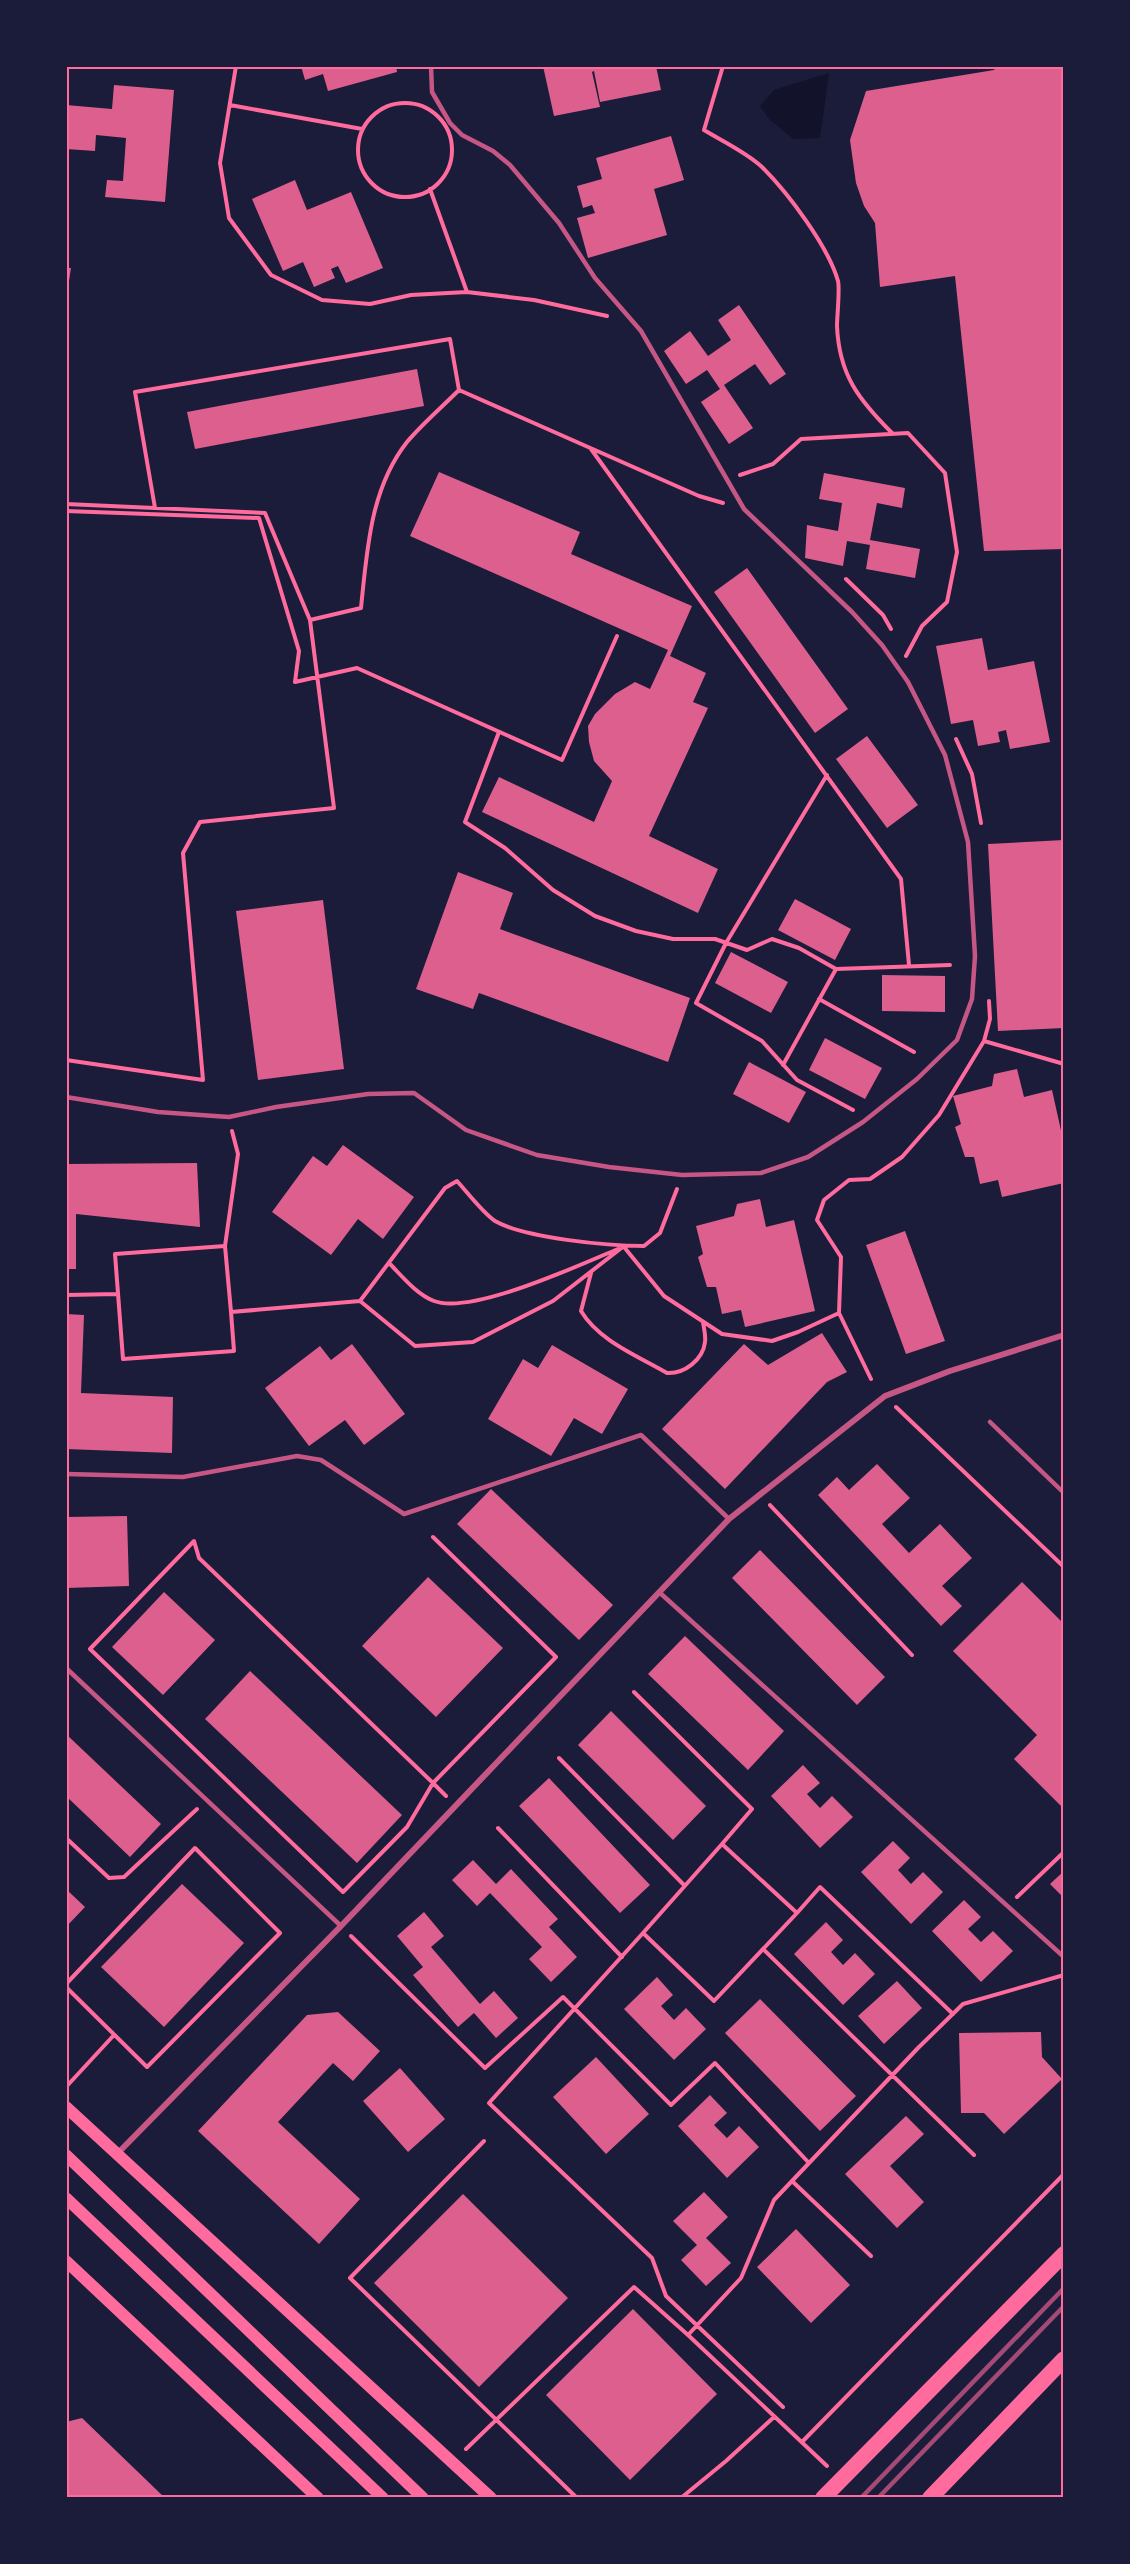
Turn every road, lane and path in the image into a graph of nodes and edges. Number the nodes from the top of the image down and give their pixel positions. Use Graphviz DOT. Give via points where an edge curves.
graph roads {
  1 [pos="236,66"];
  2 [pos="431,66"];
  3 [pos="723,66"];
  4 [pos="230,105"];
  5 [pos="362,129"];
  6 [pos="430,189"];
  7 [pos="468,292"];
  8 [pos="640,331"];
  9 [pos="459,390"];
  10 [pos="892,434"];
  11 [pos="591,448"];
  12 [pos="727,480"];
  13 [pos="66,504"];
  14 [pos="155,508"];
  15 [pos="744,509"];
  16 [pos="66,511"];
  17 [pos="846,579"];
  18 [pos="310,620"];
  19 [pos="617,636"];
  20 [pos="894,636"];
  21 [pos="900,646"];
  22 [pos="906,656"];
  23 [pos="912,667"];
  24 [pos="317,677"];
  25 [pos="499,732"];
  26 [pos="953,734"];
  27 [pos="827,775"];
  28 [pos="981,826"];
  29 [pos="726,943"];
  30 [pos="909,965"];
  31 [pos="950,965"];
  32 [pos="836,969"];
  33 [pos="988,996"];
  34 [pos="819,999"];
  35 [pos="984,1041"];
  36 [pos="914,1052"];
  37 [pos="66,1060"];
  38 [pos="1064,1064"];
  39 [pos="783,1065"];
  40 [pos="66,1098"];
  41 [pos="853,1110"];
  42 [pos="229,1117"];
  43 [pos="682,1175"];
  44 [pos="225,1246"];
  45 [pos="624,1246"];
  46 [pos="389,1263"];
  47 [pos="592,1270"];
  48 [pos="118,1294"];
  49 [pos="66,1295"];
  50 [pos="360,1301"];
  51 [pos="231,1312"];
  52 [pos="838,1313"];
  53 [pos="703,1322"];
  54 [pos="1064,1335"];
  55 [pos="871,1379"];
  56 [pos="885,1396"];
  57 [pos="990,1422"];
  58 [pos="66,1474"];
  59 [pos="1064,1493"];
  60 [pos="759,1495"];
  61 [pos="729,1519"];
  62 [pos="433,1537"];
  63 [pos="1064,1567"];
  64 [pos="659,1592"];
  65 [pos="912,1655"];
  66 [pos="66,1668"];
  67 [pos="634,1692"];
  68 [pos="559,1758"];
  69 [pos="433,1784"];
  70 [pos="207,1800"];
  71 [pos="455,1805"];
  72 [pos="498,1828"];
  73 [pos="66,1838"];
  74 [pos="722,1844"];
  75 [pos="1064,1852"];
  76 [pos="684,1885"];
  77 [pos="1007,1905"];
  78 [pos="797,1913"];
  79 [pos="341,1926"];
  80 [pos="643,1933"];
  81 [pos="763,1949"];
  82 [pos="1064,1956"];
  83 [pos="622,1957"];
  84 [pos="1064,1975"];
  85 [pos="66,1985"];
  86 [pos="575,2008"];
  87 [pos="953,2014"];
  88 [pos="114,2035"];
  89 [pos="891,2076"];
  90 [pos="66,2087"];
  91 [pos="66,2107"];
  92 [pos="484,2141"];
  93 [pos="117,2154"];
  94 [pos="66,2155"];
  95 [pos="974,2155"];
  96 [pos="809,2163"];
  97 [pos="1064,2174"];
  98 [pos="792,2181"];
  99 [pos="66,2198"];
  100 [pos="1064,2254"];
  101 [pos="871,2256"];
  102 [pos="66,2261"];
  103 [pos="696,2326"];
  104 [pos="688,2335"];
  105 [pos="1064,2359"];
  106 [pos="783,2407"];
  107 [pos="774,2416"];
  108 [pos="496,2420"];
  109 [pos="802,2442"];
  110 [pos="452,2463"];
  111 [pos="842,2480"];
  112 [pos="318,2498"];
  113 [pos="383,2498"];
  114 [pos="423,2498"];
  115 [pos="491,2498"];
  116 [pos="577,2498"];
  117 [pos="681,2498"];
  118 [pos="823,2498"];
  119 [pos="930,2498"];
  1 -- 4 [label="path"];
  2 -- 8 [label="lane" via="432,92 450,123 510,165"];
  3 -- 10 [label="path" via="704,130 760,166 820,242 838,282 837,335 845,374"];
  4 -- 5 [label="path"];
  4 -- 7 [label="path" via="220,162 228,218 271,275 322,300 370,304 411,294"];
  5 -- 6 [label="path" via="358,159 373,184 400,196"];
  5 -- 6 [label="path" via="383,108 398,103 412,103 440,119 452,148 442,178"];
  6 -- 7 [label="path"];
  7 -- 8 [label="path" via="607,315"];
  8 -- 12 [label="lane"];
  9 -- 11 [label="path"];
  9 -- 14 [label="path" via="450,339 135,392"];
  9 -- 18 [label="path" via="407,443 385,478 373,514 361,608"];
  10 -- 12 [label="path" via="801,439 773,464"];
  10 -- 22 [label="path" via="908,433 945,473 957,552 947,602 922,626"];
  11 -- 15 [label="path" via="699,496"];
  11 -- 27 [label="path"];
  12 -- 15 [label="lane"];
  13 -- 14 [label="path"];
  14 -- 18 [label="path" via="265,513"];
  15 -- 43 [label="lane" via="882,645 908,682 945,755 968,842 975,956 972,999 957,1040 917,1079 863,1122 808,1156 761,1173"];
  16 -- 24 [label="path" via="259,518 299,651 295,682"];
  17 -- 20 [label="path" via="883,615"];
  18 -- 24 [label="path"];
  19 -- 25 [label="path" via="562,760"];
  21 -- 22 [label="path"];
  22 -- 23 [label="path"];
  24 -- 25 [label="path" via="357,668"];
  24 -- 37 [label="path" via="334,808 200,822 183,853 203,1080"];
  25 -- 29 [label="path" via="465,822 505,848 553,890 595,916 673,939 715,939"];
  26 -- 28 [label="path" via="972,774"];
  27 -- 29 [label="path"];
  27 -- 30 [label="path" via="901,879"];
  29 -- 32 [label="path" via="747,951 772,939 799,948"];
  29 -- 39 [label="path" via="696,1003 762,1041"];
  30 -- 31 [label="path"];
  30 -- 32 [label="path"];
  32 -- 34 [label="path"];
  33 -- 35 [label="path" via="990,1019"];
  34 -- 36 [label="path"];
  34 -- 39 [label="path"];
  35 -- 38 [label="path"];
  35 -- 52 [label="path" via="939,1114 902,1157 870,1179 849,1180 825,1200 817,1220 841,1257"];
  39 -- 41 [label="path" via="797,1080"];
  40 -- 42 [label="lane" via="158,1112"];
  42 -- 43 [label="lane" via="368,1094 414,1093 466,1130 537,1155"];
  42 -- 44 [label="path" via="238,1154"];
  43 -- 45 [label="path" via="660,1233 644,1246"];
  44 -- 48 [label="path" via="114,1254"];
  44 -- 51 [label="path"];
  45 -- 46 [label="path" via="494,1297 459,1305 435,1301 420,1293"];
  45 -- 46 [label="path" via="517,1231 493,1220 457,1181 445,1188"];
  45 -- 47 [label="path"];
  45 -- 53 [label="path" via="664,1296"];
  46 -- 50 [label="path"];
  47 -- 50 [label="path" via="553,1301 473,1342 415,1346"];
  47 -- 53 [label="path" via="582,1311 588,1322 607,1338 667,1373 678,1374 694,1364 705,1344"];
  48 -- 49 [label="path"];
  48 -- 51 [label="path" via="123,1359 234,1351"];
  50 -- 51 [label="path"];
  52 -- 53 [label="path" via="772,1341 722,1334"];
  52 -- 55 [label="path"];
  54 -- 56 [label="street"];
  56 -- 60 [label="street"];
  56 -- 63 [label="path"];
  57 -- 59 [label="lane"];
  58 -- 61 [label="lane" via="183,1477 297,1456 321,1460 404,1514 640,1435"];
  60 -- 61 [label="street"];
  60 -- 65 [label="path"];
  61 -- 64 [label="street"];
  62 -- 69 [label="path" via="556,1657"];
  64 -- 71 [label="street"];
  64 -- 77 [label="lane"];
  66 -- 70 [label="lane"];
  67 -- 74 [label="path" via="752,1809"];
  68 -- 76 [label="path"];
  69 -- 69 [label="path" via="199,1558 194,1541 90,1649 343,1892 407,1827"];
  69 -- 71 [label="path"];
  70 -- 73 [label="path" via="124,1877 109,1878"];
  70 -- 79 [label="lane"];
  71 -- 79 [label="street"];
  72 -- 83 [label="path"];
  74 -- 76 [label="path"];
  74 -- 78 [label="path"];
  75 -- 77 [label="path"];
  76 -- 80 [label="path"];
  77 -- 82 [label="lane"];
  78 -- 81 [label="path"];
  78 -- 87 [label="path" via="820,1887"];
  79 -- 86 [label="path" via="485,2068 563,1997"];
  79 -- 93 [label="street"];
  80 -- 81 [label="path" via="714,2001"];
  80 -- 83 [label="path"];
  81 -- 89 [label="path"];
  83 -- 86 [label="path"];
  84 -- 87 [label="path" via="963,2004"];
  85 -- 88 [label="path"];
  85 -- 88 [label="path" via="195,1848 280,1933 147,2067"];
  86 -- 96 [label="path" via="671,2105 715,2063"];
  86 -- 103 [label="path" via="489,2103 652,2258 666,2296"];
  87 -- 89 [label="path"];
  88 -- 90 [label="path"];
  89 -- 95 [label="path"];
  89 -- 96 [label="path"];
  91 -- 93 [label="main road"];
  92 -- 108 [label="path" via="350,2278"];
  93 -- 110 [label="main road"];
  94 -- 114 [label="main road"];
  96 -- 98 [label="path"];
  97 -- 109 [label="path"];
  98 -- 101 [label="path"];
  98 -- 103 [label="path" via="774,2200 741,2278"];
  99 -- 113 [label="main road"];
  100 -- 111 [label="highway"];
  102 -- 112 [label="main road"];
  103 -- 104 [label="path"];
  103 -- 106 [label="path"];
  104 -- 107 [label="path"];
  104 -- 108 [label="path" via="634,2287"];
  105 -- 119 [label="highway"];
  107 -- 109 [label="path"];
  107 -- 117 [label="path"];
  108 -- 110 [label="path"];
  108 -- 116 [label="path"];
  109 -- 111 [label="path"];
  110 -- 115 [label="main road"];
  111 -- 118 [label="highway"];
}
